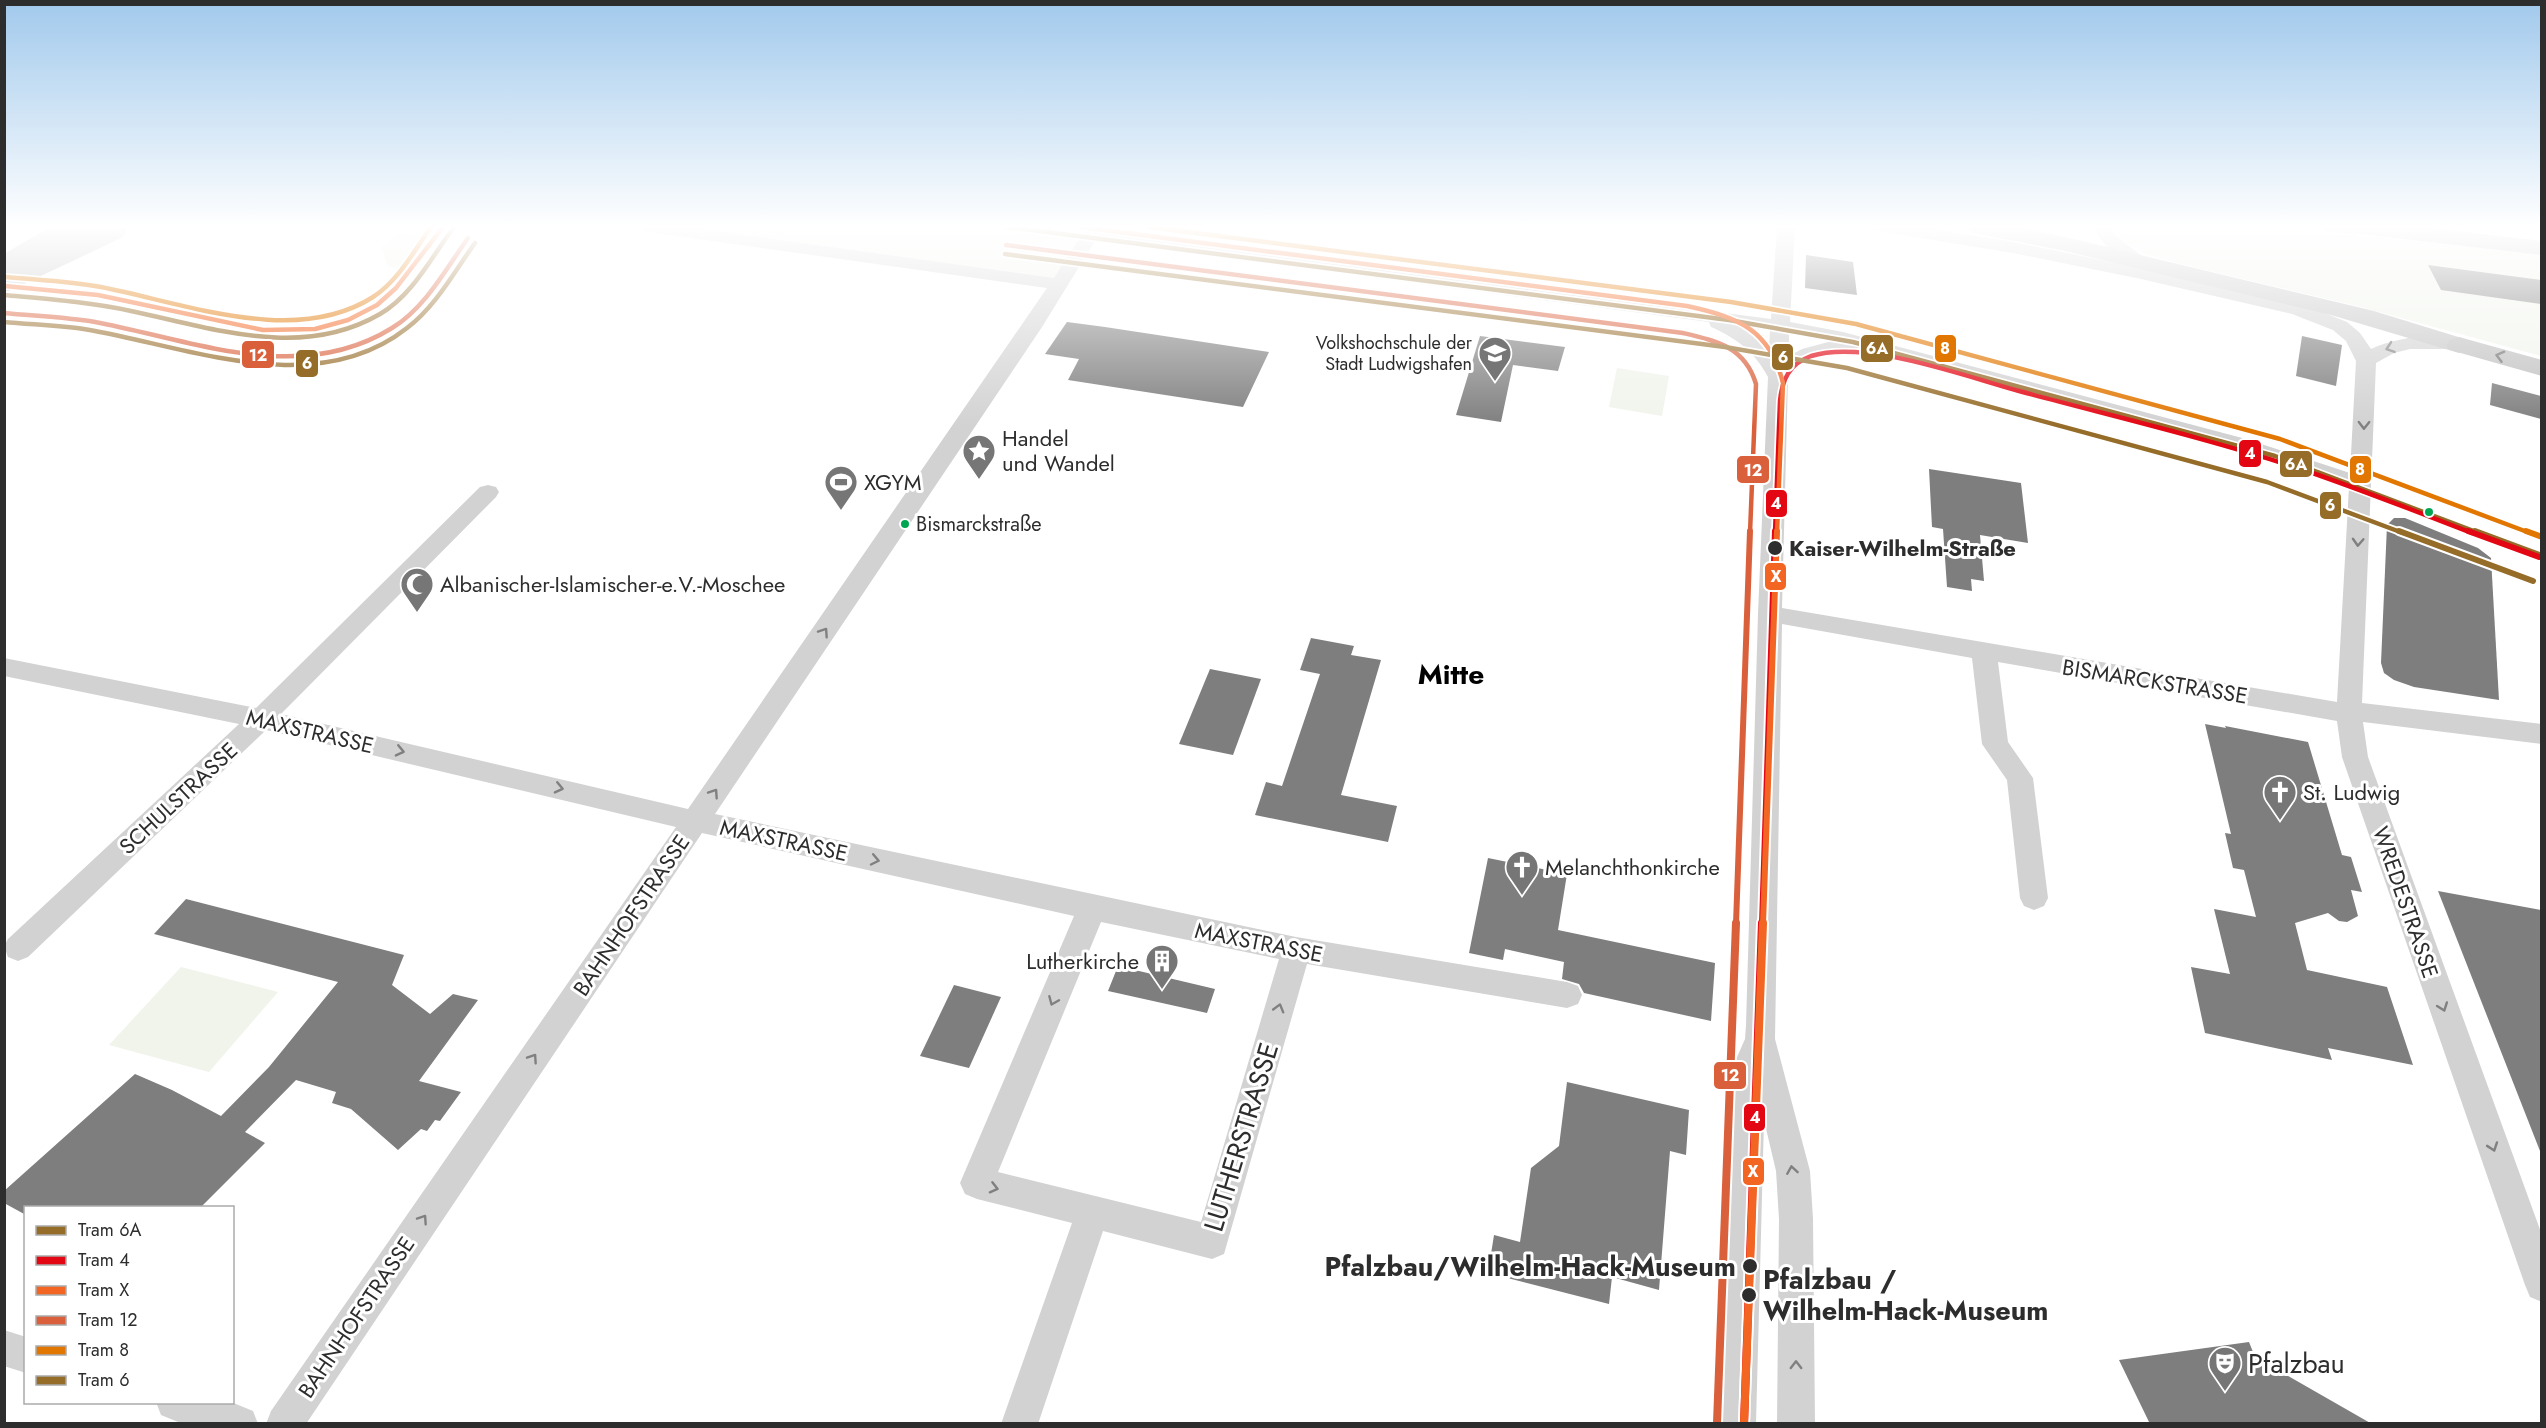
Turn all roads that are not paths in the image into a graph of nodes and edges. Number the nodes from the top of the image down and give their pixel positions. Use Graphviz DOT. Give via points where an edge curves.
graph roads {
  1 [pos="1052,294"];
  2 [pos="1544,294"];
  3 [pos="1782,294"];
  4 [pos="2242,294"];
  5 [pos="2258,294"];
  6 [pos="2315,309"];
  7 [pos="1680,312"];
  8 [pos="1780,326"];
  9 [pos="2459,345"];
  10 [pos="1881,347"];
  11 [pos="2366,361"];
  12 [pos="2541,368"];
  13 [pos="1778,377"];
  14 [pos="2361,484"];
  15 [pos="488,492"];
  16 [pos="1770,614"];
  17 [pos="1984,652"];
  18 [pos="4,667"];
  19 [pos="2356,712"];
  20 [pos="261,719"];
  21 [pos="2541,734"];
  22 [pos="695,821"];
  23 [pos="2034,898"];
  24 [pos="1092,908"];
  25 [pos="18,948"];
  26 [pos="1296,950"];
  27 [pos="1567,995"];
  28 [pos="1760,1040"];
  29 [pos="1093,1212"];
  30 [pos="2531,1227"];
  31 [pos="2541,1285"];
  32 [pos="4,1348"];
  33 [pos="24,1354"];
  34 [pos="180,1404"];
  35 [pos="240,1424"];
  36 [pos="284,1424"];
  37 [pos="1019,1424"];
  38 [pos="1737,1424"];
  39 [pos="1797,1424"];
  22 -- 1 [label="street, BAHNHOFSTRASSE, one-way"];
  2 -- 7 [label="street"];
  3 -- 8 [label="street"];
  4 -- 6 [label="street, WREDESTRASSE"];
  5 -- 6 [label="main road"];
  6 -- 9 [label="main road" via="2426,333"];
  6 -- 11 [label="street, WREDESTRASSE" via="2353,334"];
  7 -- 8 [label="street"];
  7 -- 13 [label="street" via="1725,326 1749,340 1769,359"];
  8 -- 10 [label="street"];
  8 -- 13 [label="street"];
  9 -- 11 [label="street, one-way" via="2395,346"];
  12 -- 9 [label="highway, one-way"];
  10 -- 13 [label="street" via="1821,348 1791,362"];
  10 -- 14 [label="street" via="2239,444"];
  11 -- 14 [label="street, WREDESTRASSE, one-way"];
  13 -- 16 [label="street"];
  14 -- 19 [label="street, WREDESTRASSE, one-way"];
  15 -- 20 [label="street, SCHULSTRASSE"];
  16 -- 17 [label="street, BISMARCKSTRASSE"];
  16 -- 28 [label="street"];
  17 -- 19 [label="street, BISMARCKSTRASSE" via="2328,711"];
  17 -- 23 [label="street" via="1995,744 2020,778"];
  18 -- 20 [label="street, MAXSTRASSE"];
  19 -- 21 [label="street, BISMARCKSTRASSE"];
  19 -- 30 [label="street, WREDESTRASSE, one-way" via="2355,757"];
  20 -- 22 [label="street, MAXSTRASSE, one-way"];
  20 -- 25 [label="street, SCHULSTRASSE"];
  22 -- 24 [label="street, MAXSTRASSE, one-way"];
  36 -- 22 [label="street, BAHNHOFSTRASSE, one-way"];
  24 -- 26 [label="street, MAXSTRASSE"];
  24 -- 29 [label="street, LUTHERSTRASSE, one-way" via="977,1183"];
  26 -- 27 [label="street, MAXSTRASSE"];
  29 -- 26 [label="street, LUTHERSTRASSE, one-way" via="1212,1242"];
  28 -- 38 [label="street" via="1750,1064"];
  39 -- 28 [label="street, one-way" via="1793,1170"];
  29 -- 37 [label="street"];
  30 -- 31 [label="street, WREDESTRASSE"];
  32 -- 33 [label="street"];
  34 -- 35 [label="street"];
}
